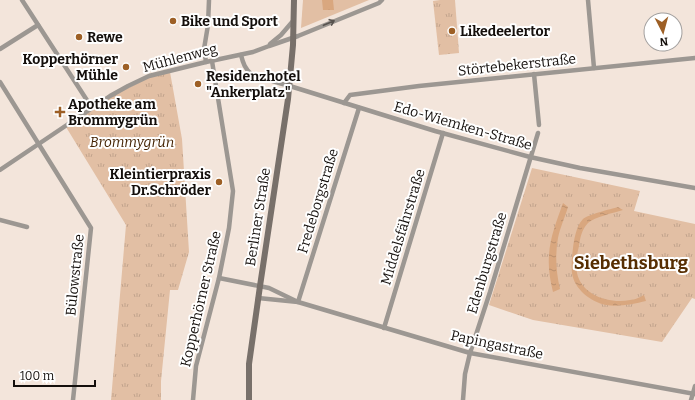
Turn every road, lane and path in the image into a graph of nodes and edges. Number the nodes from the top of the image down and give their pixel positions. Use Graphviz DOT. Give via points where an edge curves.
graph roads {
  1 [pos="22,0"];
  2 [pos="208,0"];
  3 [pos="294,0"];
  4 [pos="382,0"];
  5 [pos="588,0"];
  6 [pos="293,21"];
  7 [pos="38,25"];
  8 [pos="293,38"];
  9 [pos="268,46"];
  10 [pos="0,49"];
  11 [pos="242,55"];
  12 [pos="695,58"];
  13 [pos="212,61"];
  14 [pos="206,62"];
  15 [pos="594,68"];
  16 [pos="534,74"];
  17 [pos="0,82"];
  18 [pos="289,86"];
  19 [pos="344,103"];
  20 [pos="92,108"];
  21 [pos="359,108"];
  22 [pos="538,125"];
  23 [pos="443,133"];
  24 [pos="538,133"];
  25 [pos="39,144"];
  26 [pos="530,157"];
  27 [pos="0,170"];
  28 [pos="695,188"];
  29 [pos="0,220"];
  30 [pos="27,227"];
  31 [pos="220,278"];
  32 [pos="260,286"];
  33 [pos="258,298"];
  34 [pos="298,302"];
  35 [pos="384,328"];
  36 [pos="470,353"];
  37 [pos="695,386"];
  38 [pos="694,394"];
  39 [pos="73,400"];
  40 [pos="193,400"];
  41 [pos="249,400"];
  42 [pos="463,400"];
  43 [pos="691,400"];
  1 -- 7 [label="street"];
  2 -- 14 [label="street" via="208,25 204,49"];
  3 -- 6 [label="main road, Berliner Straße"];
  8 -- 4 [label="street, Mühlenweg, one-way"];
  5 -- 15 [label="street"];
  6 -- 8 [label="main road, Berliner Straße"];
  6 -- 9 [label="street"];
  7 -- 10 [label="street"];
  7 -- 20 [label="street"];
  8 -- 9 [label="street, Mühlenweg"];
  8 -- 18 [label="main road, Berliner Straße"];
  9 -- 11 [label="street, Mühlenweg"];
  11 -- 13 [label="street, Mühlenweg"];
  11 -- 18 [label="street, Edo-Wiemken-Straße" via="244,66 252,75"];
  12 -- 15 [label="street, Störtebekerstraße"];
  13 -- 14 [label="street, Mühlenweg"];
  13 -- 31 [label="street, Kopperhörner Straße" via="233,191"];
  14 -- 20 [label="street, Mühlenweg" via="149,76 116,92"];
  15 -- 16 [label="street, Störtebekerstraße"];
  16 -- 19 [label="street, Störtebekerstraße" via="350,95"];
  16 -- 22 [label="street"];
  17 -- 25 [label="street, Bülowstraße"];
  18 -- 19 [label="street, Edo-Wiemken-Straße"];
  18 -- 32 [label="main road, Berliner Straße"];
  19 -- 21 [label="street, Edo-Wiemken-Straße"];
  20 -- 25 [label="street, Mühlenweg"];
  21 -- 23 [label="street, Edo-Wiemken-Straße"];
  21 -- 34 [label="street, Fredeborgstraße"];
  23 -- 26 [label="street, Edo-Wiemken-Straße"];
  23 -- 35 [label="street, Middelsfährstraße"];
  24 -- 26 [label="street, Edenburgstraße"];
  25 -- 27 [label="street, Mühlenweg"];
  25 -- 39 [label="street, Bülowstraße" via="91,228"];
  26 -- 28 [label="street, Edo-Wiemken-Straße"];
  26 -- 36 [label="street, Edenburgstraße"];
  29 -- 30 [label="street"];
  31 -- 32 [label="street, Papingastraße"];
  31 -- 40 [label="street, Kopperhörner Straße" via="196,366"];
  32 -- 33 [label="main road, Berliner Straße"];
  32 -- 34 [label="street, Papingastraße"];
  33 -- 34 [label="street, Papingastraße"];
  33 -- 41 [label="main road, Berliner Straße" via="249,364"];
  34 -- 35 [label="street, Papingastraße"];
  35 -- 36 [label="street, Papingastraße"];
  36 -- 38 [label="street, Papingastraße"];
  36 -- 42 [label="street, Edenburgstraße"];
  37 -- 38 [label="street"];
  38 -- 43 [label="street"];
}
